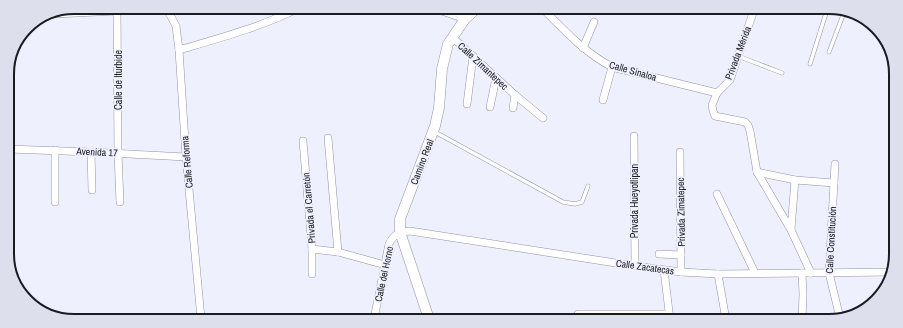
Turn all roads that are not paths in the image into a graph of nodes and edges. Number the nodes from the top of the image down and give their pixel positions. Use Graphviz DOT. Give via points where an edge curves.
graph roads {
  1 [pos="117,14"];
  2 [pos="170,14"];
  3 [pos="287,14"];
  4 [pos="450,14"];
  5 [pos="470,14"];
  6 [pos="548,14"];
  7 [pos="753,14"];
  8 [pos="826,14"];
  9 [pos="843,16"];
  10 [pos="465,19"];
  11 [pos="594,22"];
  12 [pos="452,37"];
  13 [pos="583,48"];
  14 [pos="179,50"];
  15 [pos="830,52"];
  16 [pos="473,56"];
  17 [pos="738,56"];
  18 [pos="810,64"];
  19 [pos="612,67"];
  20 [pos="782,73"];
  21 [pos="496,78"];
  22 [pos="717,94"];
  23 [pos="515,95"];
  24 [pos="603,100"];
  25 [pos="467,104"];
  26 [pos="490,107"];
  27 [pos="513,108"];
  28 [pos="543,118"];
  29 [pos="434,132"];
  30 [pos="634,136"];
  31 [pos="328,138"];
  32 [pos="303,142"];
  33 [pos="14,149"];
  34 [pos="55,150"];
  35 [pos="91,152"];
  36 [pos="680,152"];
  37 [pos="118,153"];
  38 [pos="186,157"];
  39 [pos="835,164"];
  40 [pos="756,172"];
  41 [pos="795,180"];
  42 [pos="834,183"];
  43 [pos="588,186"];
  44 [pos="92,190"];
  45 [pos="717,194"];
  46 [pos="55,202"];
  47 [pos="120,202"];
  48 [pos="792,230"];
  49 [pos="400,232"];
  50 [pos="312,249"];
  51 [pos="338,252"];
  52 [pos="659,254"];
  53 [pos="681,255"];
  54 [pos="385,265"];
  55 [pos="635,266"];
  56 [pos="664,270"];
  57 [pos="681,272"];
  58 [pos="886,272"];
  59 [pos="802,273"];
  60 [pos="812,273"];
  61 [pos="829,273"];
  62 [pos="312,274"];
  63 [pos="718,274"];
  64 [pos="755,274"];
  65 [pos="839,313"];
  66 [pos="201,314"];
  67 [pos="375,314"];
  68 [pos="427,314"];
  69 [pos="669,314"];
  70 [pos="725,314"];
  71 [pos="802,314"];
  1 -- 37 [label="street, Calle de Iturbide"];
  2 -- 14 [label="street, Calle Reforma" via="176,26"];
  3 -- 14 [label="street" via="234,34"];
  4 -- 10 [label="street"];
  5 -- 10 [label="main road, Camino Real"];
  6 -- 13 [label="street, Calle Sinaloa"];
  7 -- 17 [label="street, Privada Mérida"];
  8 -- 18 [label="lane"];
  9 -- 15 [label="lane"];
  10 -- 12 [label="main road, Camino Real"];
  11 -- 13 [label="street"];
  12 -- 16 [label="street, Calle Zimantepec"];
  12 -- 29 [label="main road, Camino Real" via="442,69"];
  13 -- 19 [label="street, Calle Sinaloa" via="596,59"];
  14 -- 38 [label="street, Calle Reforma"];
  16 -- 21 [label="street, Calle Zimantepec"];
  16 -- 25 [label="street"];
  17 -- 20 [label="lane"];
  17 -- 22 [label="street, Privada Mérida" via="730,80"];
  19 -- 22 [label="street, Calle Sinaloa"];
  19 -- 24 [label="street"];
  21 -- 23 [label="street, Calle Zimantepec"];
  21 -- 26 [label="street"];
  22 -- 40 [label="street" via="712,105 715,116 745,122 748,125"];
  23 -- 27 [label="street"];
  23 -- 28 [label="street, Calle Zimantepec"];
  29 -- 43 [label="lane" via="563,202 582,202"];
  29 -- 49 [label="main road, Camino Real" via="400,219"];
  30 -- 55 [label="street, Privada Hueyotlipan"];
  31 -- 51 [label="street"];
  32 -- 50 [label="street, Privada el Carretón"];
  33 -- 34 [label="street, Avenida 17"];
  34 -- 35 [label="street, Avenida 17"];
  34 -- 46 [label="street"];
  35 -- 37 [label="street, Avenida 17"];
  35 -- 44 [label="street"];
  36 -- 53 [label="street, Privada Zimatepec"];
  37 -- 38 [label="street, Avenida 17"];
  37 -- 47 [label="street, Calle de Iturbide"];
  38 -- 66 [label="street, Calle Reforma"];
  39 -- 42 [label="street, Calle Constitución"];
  40 -- 41 [label="street"];
  40 -- 48 [label="street"];
  41 -- 42 [label="street"];
  41 -- 48 [label="street"];
  42 -- 61 [label="street, Calle Constitución"];
  45 -- 64 [label="street"];
  48 -- 60 [label="street"];
  49 -- 54 [label="street, Calle del Horno" via="393,236 389,244"];
  49 -- 55 [label="street, Calle Zacatecas" via="410,231"];
  49 -- 68 [label="main road, Camino Real"];
  50 -- 51 [label="street"];
  50 -- 62 [label="street, Privada el Carretón"];
  51 -- 54 [label="street"];
  52 -- 53 [label="street"];
  53 -- 57 [label="street, Privada Zimatepec"];
  54 -- 67 [label="street, Calle del Horno"];
  55 -- 56 [label="street, Calle Zacatecas"];
  56 -- 57 [label="street, Calle Zacatecas"];
  56 -- 69 [label="street"];
  57 -- 63 [label="street, Calle Zacatecas"];
  58 -- 61 [label="street, Calle Zacatecas"];
  59 -- 60 [label="street, Calle Zacatecas"];
  59 -- 64 [label="street, Calle Zacatecas"];
  59 -- 71 [label="street"];
  60 -- 61 [label="street, Calle Zacatecas"];
  61 -- 65 [label="street, Calle Constitución"];
  63 -- 64 [label="street, Calle Zacatecas"];
  63 -- 70 [label="street"];
}
